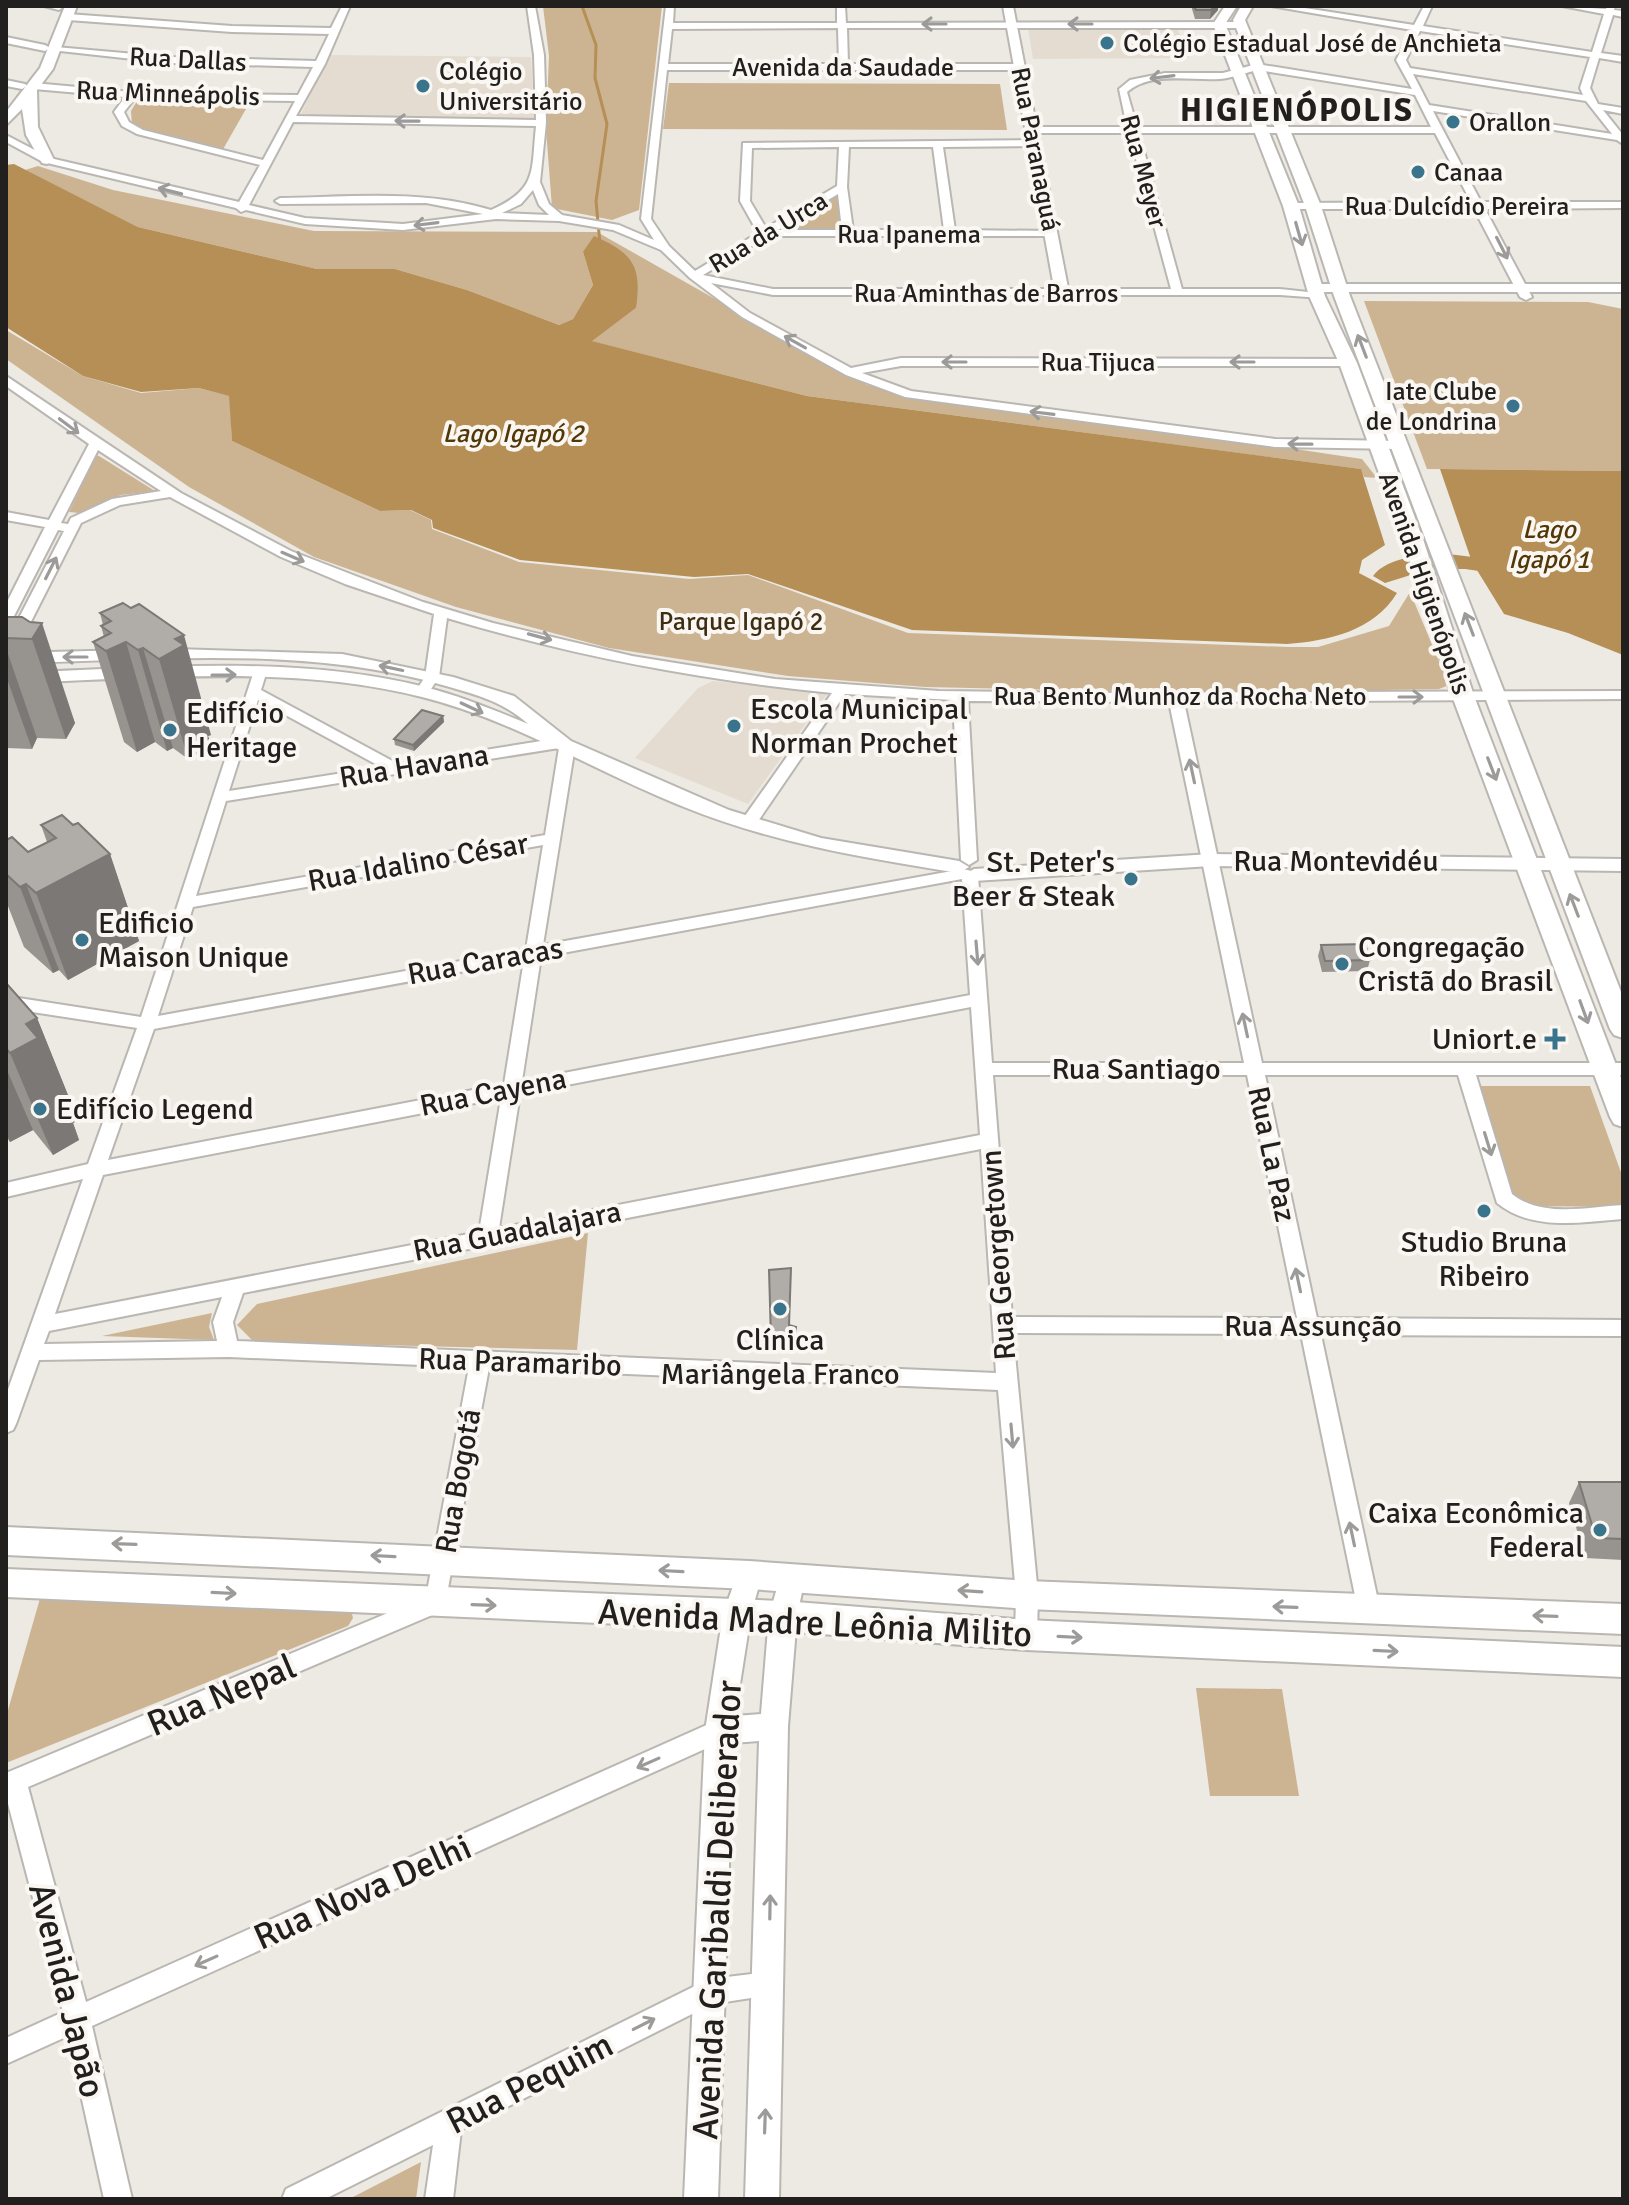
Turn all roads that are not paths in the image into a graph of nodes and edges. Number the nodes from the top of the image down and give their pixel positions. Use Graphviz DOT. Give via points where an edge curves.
graph roads {
  1 [pos="346,6"];
  2 [pos="531,6"];
  3 [pos="670,6"];
  4 [pos="841,6"];
  5 [pos="1008,6"];
  6 [pos="1231,6"];
  7 [pos="1247,6"];
  8 [pos="1275,6"];
  9 [pos="1428,6"];
  10 [pos="1566,6"];
  11 [pos="61,8"];
  12 [pos="1610,9"];
  13 [pos="1623,14"];
  14 [pos="842,24"];
  15 [pos="1012,24"];
  16 [pos="1219,24"];
  17 [pos="1241,25"];
  18 [pos="669,26"];
  19 [pos="1418,26"];
  20 [pos="333,31"];
  21 [pos="6,40"];
  22 [pos="50,49"];
  23 [pos="1594,55"];
  24 [pos="1623,59"];
  25 [pos="320,64"];
  26 [pos="665,67"];
  27 [pos="1020,67"];
  28 [pos="1257,67"];
  29 [pos="844,68"];
  30 [pos="1406,70"];
  31 [pos="1239,71"];
  32 [pos="6,83"];
  33 [pos="29,87"];
  34 [pos="1418,93"];
  35 [pos="6,95"];
  36 [pos="132,95"];
  37 [pos="302,98"];
  38 [pos="1594,106"];
  39 [pos="1425,107"];
  40 [pos="1623,112"];
  41 [pos="289,119"];
  42 [pos="6,121"];
  43 [pos="541,123"];
  44 [pos="1133,130"];
  45 [pos="1262,130"];
  46 [pos="1281,130"];
  47 [pos="1436,130"];
  48 [pos="1033,136"];
  49 [pos="6,138"];
  50 [pos="1622,139"];
  51 [pos="844,143"];
  52 [pos="937,143"];
  53 [pos="47,160"];
  54 [pos="268,164"];
  55 [pos="535,182"];
  56 [pos="842,187"];
  57 [pos="280,201"];
  58 [pos="1623,205"];
  59 [pos="1291,206"];
  60 [pos="1313,206"];
  61 [pos="1481,206"];
  62 [pos="241,209"];
  63 [pos="492,214"];
  64 [pos="472,219"];
  65 [pos="565,219"];
  66 [pos="646,219"];
  67 [pos="614,227"];
  68 [pos="764,233"];
  69 [pos="950,233"];
  70 [pos="848,234"];
  71 [pos="1053,234"];
  72 [pos="665,248"];
  73 [pos="694,276"];
  74 [pos="1623,288"];
  75 [pos="773,292"];
  76 [pos="1315,292"];
  77 [pos="1341,292"];
  78 [pos="1524,292"];
  79 [pos="1062,293"];
  80 [pos="1178,293"];
  81 [pos="1623,297"];
  82 [pos="746,315"];
  83 [pos="1348,363"];
  84 [pos="850,372"];
  85 [pos="6,380"];
  86 [pos="94,445"];
  87 [pos="1378,445"];
  88 [pos="1401,445"];
  89 [pos="175,492"];
  90 [pos="6,516"];
  91 [pos="54,526"];
  92 [pos="71,528"];
  93 [pos="441,612"];
  94 [pos="6,618"];
  95 [pos="6,658"];
  96 [pos="6,678"];
  97 [pos="256,683"];
  98 [pos="427,684"];
  99 [pos="841,690"];
  100 [pos="1623,695"];
  101 [pos="960,696"];
  102 [pos="1463,696"];
  103 [pos="1497,697"];
  104 [pos="1176,698"];
  105 [pos="564,745"];
  106 [pos="394,768"];
  107 [pos="221,797"];
  108 [pos="748,823"];
  109 [pos="554,838"];
  110 [pos="1211,860"];
  111 [pos="1528,863"];
  112 [pos="1559,865"];
  113 [pos="1623,865"];
  114 [pos="969,869"];
  115 [pos="186,903"];
  116 [pos="535,951"];
  117 [pos="981,999"];
  118 [pos="6,1002"];
  119 [pos="147,1024"];
  120 [pos="1623,1029"];
  121 [pos="985,1069"];
  122 [pos="1255,1069"];
  123 [pos="1465,1069"];
  124 [pos="1614,1069"];
  125 [pos="513,1088"];
  126 [pos="1623,1117"];
  127 [pos="990,1140"];
  128 [pos="98,1169"];
  129 [pos="6,1190"];
  130 [pos="1623,1212"];
  131 [pos="488,1236"];
  132 [pos="235,1289"];
  133 [pos="44,1324"];
  134 [pos="1004,1325"];
  135 [pos="1307,1326"];
  136 [pos="1623,1328"];
  137 [pos="229,1349"];
  138 [pos="34,1352"];
  139 [pos="480,1360"];
  140 [pos="1007,1382"];
  141 [pos="6,1424"];
  142 [pos="6,1541"];
  143 [pos="444,1559"];
  144 [pos="749,1575"];
  145 [pos="792,1578"];
  146 [pos="6,1583"];
  147 [pos="1027,1595"];
  148 [pos="436,1603"];
  149 [pos="1369,1610"];
  150 [pos="737,1614"];
  151 [pos="783,1616"];
  152 [pos="1623,1619"];
  153 [pos="1026,1635"];
  154 [pos="1623,1662"];
  155 [pos="774,1726"];
  156 [pos="719,1731"];
  157 [pos="10,1783"];
  158 [pos="768,1985"];
  159 [pos="710,1992"];
  160 [pos="77,2018"];
  161 [pos="6,2051"];
  162 [pos="449,2122"];
  163 [pos="118,2199"];
  164 [pos="296,2199"];
  165 [pos="439,2199"];
  166 [pos="701,2199"];
  167 [pos="762,2199"];
  1 -- 20 [label="street"];
  2 -- 43 [label="street"];
  3 -- 18 [label="street"];
  4 -- 14 [label="street"];
  5 -- 15 [label="street, Rua Paranaguá"];
  6 -- 16 [label="main road"];
  7 -- 17 [label="main road"];
  8 -- 19 [label="street"];
  9 -- 19 [label="street"];
  10 -- 12 [label="street"];
  11 -- 20 [label="street" via="232,29"];
  11 -- 22 [label="main road"];
  12 -- 13 [label="street"];
  12 -- 23 [label="street"];
  15 -- 14 [label="street, one-way"];
  14 -- 18 [label="street"];
  14 -- 29 [label="street"];
  16 -- 15 [label="street, one-way"];
  15 -- 27 [label="street, Rua Paranaguá"];
  16 -- 17 [label="street"];
  16 -- 31 [label="main road, Avenida Higienópolis"];
  17 -- 28 [label="main road, Avenida Higienópolis"];
  18 -- 26 [label="street"];
  19 -- 23 [label="street"];
  19 -- 30 [label="street" via="1401,60"];
  20 -- 25 [label="street"];
  21 -- 22 [label="street, Rua Dallas"];
  22 -- 25 [label="street, Rua Dallas" via="169,60"];
  22 -- 33 [label="main road"];
  23 -- 24 [label="street"];
  23 -- 38 [label="street" via="1585,88"];
  25 -- 37 [label="street"];
  26 -- 29 [label="street, Avenida da Saudade"];
  26 -- 66 [label="street"];
  27 -- 29 [label="street, Avenida da Saudade"];
  27 -- 48 [label="street, Rua Paranaguá"];
  28 -- 31 [label="street, Rua Meyer"];
  28 -- 34 [label="street"];
  28 -- 46 [label="main road, Avenida Higienópolis"];
  30 -- 34 [label="street"];
  30 -- 38 [label="street"];
  31 -- 44 [label="street, Rua Meyer, one-way" via="1133,82 1122,91"];
  31 -- 45 [label="main road, Avenida Higienópolis"];
  32 -- 33 [label="street, Rua Minneápolis"];
  33 -- 35 [label="main road"];
  33 -- 36 [label="street, Rua Minneápolis"];
  33 -- 42 [label="main road"];
  33 -- 53 [label="main road" via="28,127"];
  34 -- 39 [label="street"];
  36 -- 37 [label="street, Rua Minneápolis"];
  36 -- 54 [label="street" via="119,112 125,124 140,132"];
  37 -- 41 [label="street"];
  38 -- 40 [label="street"];
  38 -- 50 [label="street"];
  39 -- 47 [label="street"];
  39 -- 50 [label="street"];
  43 -- 41 [label="street, one-way"];
  41 -- 54 [label="street"];
  43 -- 55 [label="street"];
  44 -- 45 [label="street"];
  44 -- 48 [label="street"];
  44 -- 80 [label="street, Rua Meyer"];
  45 -- 46 [label="street"];
  45 -- 59 [label="main road, Avenida Higienópolis"];
  46 -- 47 [label="street"];
  46 -- 60 [label="main road, Avenida Higienópolis"];
  47 -- 61 [label="street"];
  48 -- 52 [label="street"];
  48 -- 71 [label="street, Rua Paranaguá"];
  49 -- 53 [label="street"];
  51 -- 52 [label="street"];
  51 -- 56 [label="street"];
  51 -- 68 [label="street" via="747,145 745,201"];
  52 -- 69 [label="street"];
  62 -- 53 [label="street, one-way"];
  54 -- 62 [label="street"];
  55 -- 63 [label="street" via="517,202"];
  55 -- 65 [label="street" via="544,205"];
  56 -- 68 [label="street, Rua da Urca"];
  56 -- 70 [label="street"];
  57 -- 63 [label="street" via="426,200"];
  58 -- 61 [label="street, Rua Dulcídio Pereira"];
  59 -- 60 [label="street, Rua Dulcídio Pereira"];
  59 -- 76 [label="main road, Avenida Higienópolis, one-way"];
  60 -- 61 [label="street, Rua Dulcídio Pereira"];
  60 -- 77 [label="main road, Avenida Higienópolis"];
  61 -- 78 [label="street, one-way"];
  64 -- 62 [label="street, one-way" via="403,227 348,226"];
  63 -- 64 [label="street"];
  64 -- 65 [label="street"];
  65 -- 67 [label="street"];
  66 -- 67 [label="street"];
  66 -- 72 [label="street"];
  67 -- 72 [label="street"];
  68 -- 70 [label="street, Rua Ipanema"];
  68 -- 73 [label="street, Rua da Urca"];
  69 -- 70 [label="street, Rua Ipanema"];
  69 -- 71 [label="street, Rua Ipanema"];
  71 -- 79 [label="street, Rua Paranaguá"];
  72 -- 73 [label="street"];
  73 -- 75 [label="street, Rua Aminthas de Barros"];
  73 -- 82 [label="street"];
  74 -- 78 [label="street, Rua Aminthas de Barros"];
  75 -- 79 [label="street, Rua Aminthas de Barros"];
  75 -- 82 [label="street"];
  76 -- 77 [label="street, Rua Aminthas de Barros"];
  76 -- 80 [label="street, Rua Aminthas de Barros"];
  76 -- 83 [label="main road, Avenida Higienópolis"];
  77 -- 78 [label="street, Rua Aminthas de Barros"];
  88 -- 77 [label="main road, Avenida Higienópolis, one-way"];
  78 -- 81 [label="street, Rua Aminthas de Barros"];
  79 -- 80 [label="street, Rua Aminthas de Barros"];
  84 -- 82 [label="street, one-way"];
  83 -- 84 [label="street, Rua Tijuca, one-way" via="901,362"];
  83 -- 87 [label="main road, Avenida Higienópolis"];
  87 -- 84 [label="street, one-way" via="1275,443 974,404 909,394"];
  85 -- 86 [label="street, Rua Bento Munhoz da Rocha Neto, one-way"];
  86 -- 89 [label="street, Rua Bento Munhoz da Rocha Neto"];
  86 -- 91 [label="street"];
  87 -- 88 [label="street"];
  87 -- 102 [label="main road, Avenida Higienópolis"];
  103 -- 88 [label="main road, Avenida Higienópolis, one-way"];
  89 -- 92 [label="street" via="117,502"];
  89 -- 93 [label="street, Rua Bento Munhoz da Rocha Neto, one-way" via="288,555"];
  90 -- 91 [label="street"];
  91 -- 92 [label="street"];
  91 -- 94 [label="street"];
  95 -- 92 [label="street, one-way"];
  93 -- 98 [label="street"];
  93 -- 99 [label="street, Rua Bento Munhoz da Rocha Neto, one-way" via="580,648"];
  98 -- 95 [label="street, one-way" via="366,662 319,658"];
  96 -- 97 [label="street, one-way"];
  97 -- 98 [label="street" via="330,676"];
  97 -- 106 [label="street"];
  97 -- 107 [label="street"];
  98 -- 105 [label="street, Rua Montevidéu"];
  99 -- 101 [label="street, Rua Bento Munhoz da Rocha Neto"];
  99 -- 108 [label="street"];
  100 -- 103 [label="street"];
  101 -- 104 [label="street, Rua Bento Munhoz da Rocha Neto"];
  101 -- 114 [label="street, Rua Georgetown"];
  102 -- 103 [label="street, Rua Bento Munhoz da Rocha Neto"];
  104 -- 102 [label="street, Rua Bento Munhoz da Rocha Neto, one-way"];
  102 -- 111 [label="main road, Avenida Higienópolis, one-way"];
  103 -- 112 [label="main road, Avenida Higienópolis"];
  110 -- 104 [label="street, Rua La Paz, one-way"];
  105 -- 106 [label="street, Rua Havana"];
  105 -- 108 [label="street, Rua Montevidéu" via="670,795"];
  105 -- 109 [label="street"];
  106 -- 107 [label="street, Rua Havana"];
  107 -- 115 [label="street"];
  108 -- 114 [label="street, Rua Montevidéu" via="820,843"];
  109 -- 115 [label="street, Rua Idalino César"];
  109 -- 116 [label="street"];
  110 -- 111 [label="street, Rua Montevidéu"];
  110 -- 114 [label="street, Rua Montevidéu"];
  122 -- 110 [label="street, Rua La Paz, one-way"];
  111 -- 112 [label="street, Rua Montevidéu"];
  111 -- 124 [label="main road, Avenida Higienópolis, one-way"];
  112 -- 113 [label="street, Rua Montevidéu"];
  120 -- 112 [label="main road, Avenida Higienópolis, one-way"];
  114 -- 116 [label="street, Rua Caracas" via="828,901"];
  114 -- 117 [label="street, Rua Georgetown, one-way"];
  115 -- 119 [label="street"];
  116 -- 119 [label="street, Rua Caracas"];
  116 -- 125 [label="street"];
  117 -- 121 [label="street, Rua Georgetown"];
  117 -- 125 [label="street, Rua Cayena"];
  118 -- 119 [label="street, Rua Caracas"];
  119 -- 128 [label="street"];
  121 -- 122 [label="street, Rua Santiago"];
  121 -- 127 [label="street, Rua Georgetown"];
  122 -- 123 [label="street, Rua Santiago"];
  135 -- 122 [label="street, Rua La Paz, one-way"];
  123 -- 124 [label="street, Rua Santiago"];
  123 -- 130 [label="street, one-way" via="1504,1198 1515,1209 1531,1214"];
  124 -- 126 [label="main road, Avenida Higienópolis"];
  125 -- 128 [label="street, Rua Cayena"];
  125 -- 131 [label="street"];
  127 -- 131 [label="street, Rua Guadalajara"];
  127 -- 134 [label="street, Rua Georgetown"];
  128 -- 129 [label="street, Rua Cayena"];
  128 -- 133 [label="street"];
  131 -- 132 [label="street, Rua Guadalajara"];
  132 -- 133 [label="street, Rua Guadalajara"];
  132 -- 137 [label="street" via="223,1322"];
  133 -- 138 [label="street"];
  134 -- 135 [label="street, Rua Assunção"];
  134 -- 140 [label="street, Rua Georgetown"];
  135 -- 136 [label="street, Rua Assunção"];
  149 -- 135 [label="street, Rua La Paz, one-way"];
  137 -- 138 [label="street, Rua Paramaribo"];
  137 -- 139 [label="street, Rua Paramaribo"];
  138 -- 141 [label="street"];
  139 -- 140 [label="street, Rua Paramaribo"];
  139 -- 143 [label="street, Rua Bogotá"];
  140 -- 147 [label="street, Rua Georgetown, one-way"];
  143 -- 142 [label="main road, Avenida Madre Leônia Milito, one-way"];
  144 -- 143 [label="main road, Avenida Madre Leônia Milito, one-way"];
  143 -- 148 [label="street, Rua Bogotá"];
  144 -- 145 [label="main road, Avenida Madre Leônia Milito"];
  144 -- 150 [label="street, Avenida Garibaldi Deliberador"];
  147 -- 145 [label="main road, Avenida Madre Leônia Milito, one-way"];
  145 -- 151 [label="street, Avenida Garibaldi Deliberador"];
  146 -- 148 [label="main road, Avenida Madre Leônia Milito, one-way"];
  149 -- 147 [label="main road, Avenida Madre Leônia Milito, one-way"];
  147 -- 153 [label="street, Rua Georgetown"];
  148 -- 150 [label="main road, Avenida Madre Leônia Milito, one-way"];
  148 -- 157 [label="street, Rua Nepal"];
  152 -- 149 [label="main road, Avenida Madre Leônia Milito, one-way"];
  150 -- 151 [label="main road, Avenida Madre Leônia Milito"];
  150 -- 156 [label="street, Avenida Garibaldi Deliberador"];
  151 -- 153 [label="main road, Avenida Madre Leônia Milito"];
  151 -- 155 [label="street, Avenida Garibaldi Deliberador"];
  153 -- 154 [label="main road, Avenida Madre Leônia Milito, one-way"];
  155 -- 156 [label="street"];
  158 -- 155 [label="street, Avenida Garibaldi Deliberador, one-way"];
  156 -- 159 [label="street, Avenida Garibaldi Deliberador"];
  156 -- 160 [label="street, Rua Nova Delhi, one-way"];
  157 -- 160 [label="street, Avenida Japão"];
  158 -- 159 [label="street, Rua Pequim"];
  167 -- 158 [label="street, Avenida Garibaldi Deliberador, one-way"];
  162 -- 159 [label="street, Rua Pequim, one-way"];
  159 -- 166 [label="street, Avenida Garibaldi Deliberador"];
  160 -- 161 [label="street, Rua Nova Delhi"];
  160 -- 163 [label="street, Avenida Japão"];
  162 -- 164 [label="street, Rua Pequim"];
  162 -- 165 [label="street"];
}
